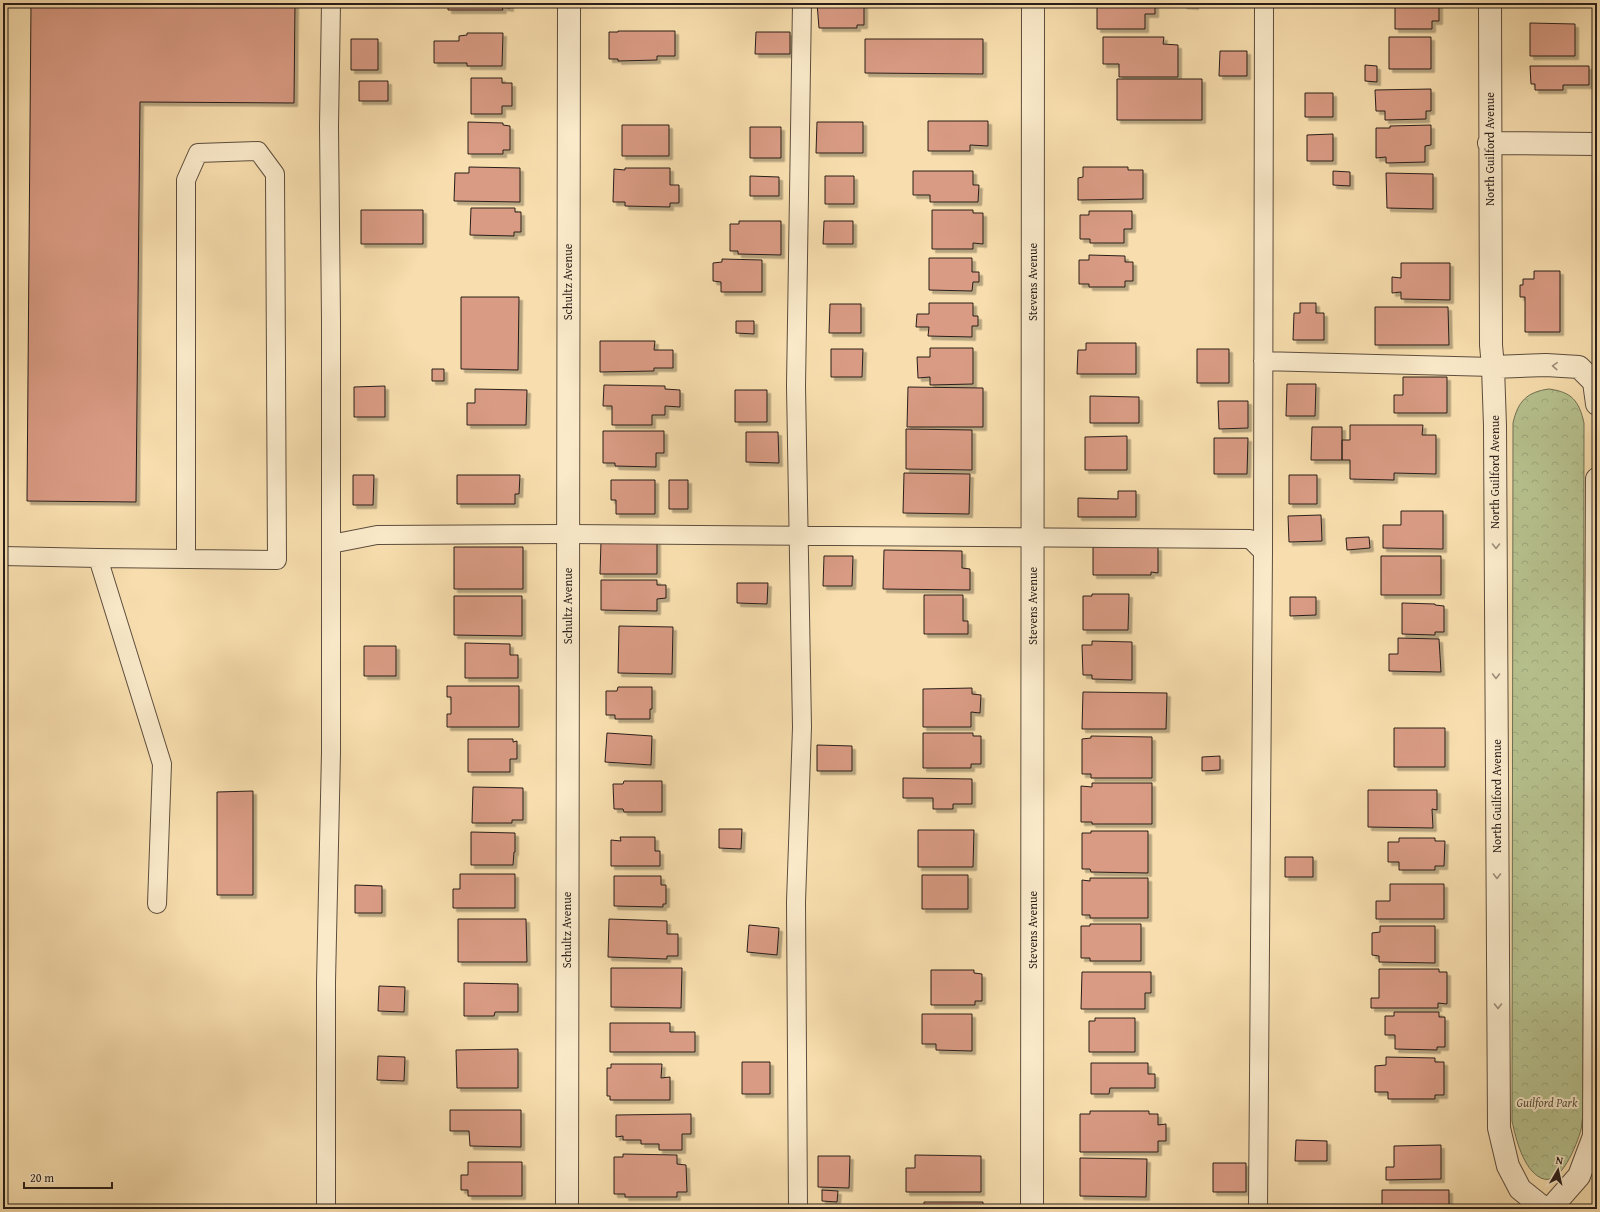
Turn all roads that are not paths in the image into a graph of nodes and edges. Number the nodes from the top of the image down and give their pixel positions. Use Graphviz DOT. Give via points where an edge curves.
graph roads {
  1 [pos="331,3"];
  2 [pos="569,3"];
  3 [pos="802,3"];
  4 [pos="1033,3"];
  5 [pos="1264,3"];
  6 [pos="1490,3"];
  7 [pos="1489,143"];
  8 [pos="1597,144"];
  9 [pos="1263,360"];
  10 [pos="1493,367"];
  11 [pos="1588,367"];
  12 [pos="1597,404"];
  13 [pos="1597,479"];
  14 [pos="568,534"];
  15 [pos="799,536"];
  16 [pos="1033,537"];
  17 [pos="332,544"];
  18 [pos="1263,552"];
  19 [pos="3,556"];
  20 [pos="98,558"];
  21 [pos="186,559"];
  22 [pos="157,904"];
  23 [pos="326,1209"];
  24 [pos="567,1209"];
  25 [pos="798,1209"];
  26 [pos="1032,1209"];
  27 [pos="1258,1209"];
  28 [pos="1545,1209"];
  29 [pos="1550,1209"];
  1 -- 17 [label="lane" via="329,126"];
  2 -- 14 [label="street, Schultz Avenue"];
  3 -- 15 [label="lane" via="796,386"];
  4 -- 16 [label="street, Stevens Avenue"];
  5 -- 9 [label="lane"];
  6 -- 7 [label="street, North Guilford Avenue"];
  7 -- 8 [label="street"];
  7 -- 10 [label="street, North Guilford Avenue"];
  9 -- 10 [label="lane"];
  9 -- 18 [label="lane"];
  11 -- 10 [label="street, one-way"];
  10 -- 28 [label="street, North Guilford Avenue, one-way" via="1499,1128 1508,1166 1520,1189"];
  11 -- 12 [label="street" via="1594,382"];
  13 -- 29 [label="street" via="1594,1136 1579,1176"];
  14 -- 15 [label="lane"];
  14 -- 17 [label="lane" via="377,535"];
  14 -- 24 [label="street, Schultz Avenue"];
  15 -- 16 [label="lane"];
  15 -- 25 [label="lane" via="802,727 796,902"];
  16 -- 18 [label="lane" via="1250,539"];
  16 -- 26 [label="street, Stevens Avenue"];
  17 -- 23 [label="lane" via="326,982"];
  18 -- 27 [label="lane"];
  19 -- 20 [label="lane"];
  20 -- 21 [label="lane"];
  20 -- 22 [label="lane" via="162,764"];
  21 -- 21 [label="lane" via="186,180 198,153 258,150 275,174 277,560"];
}
